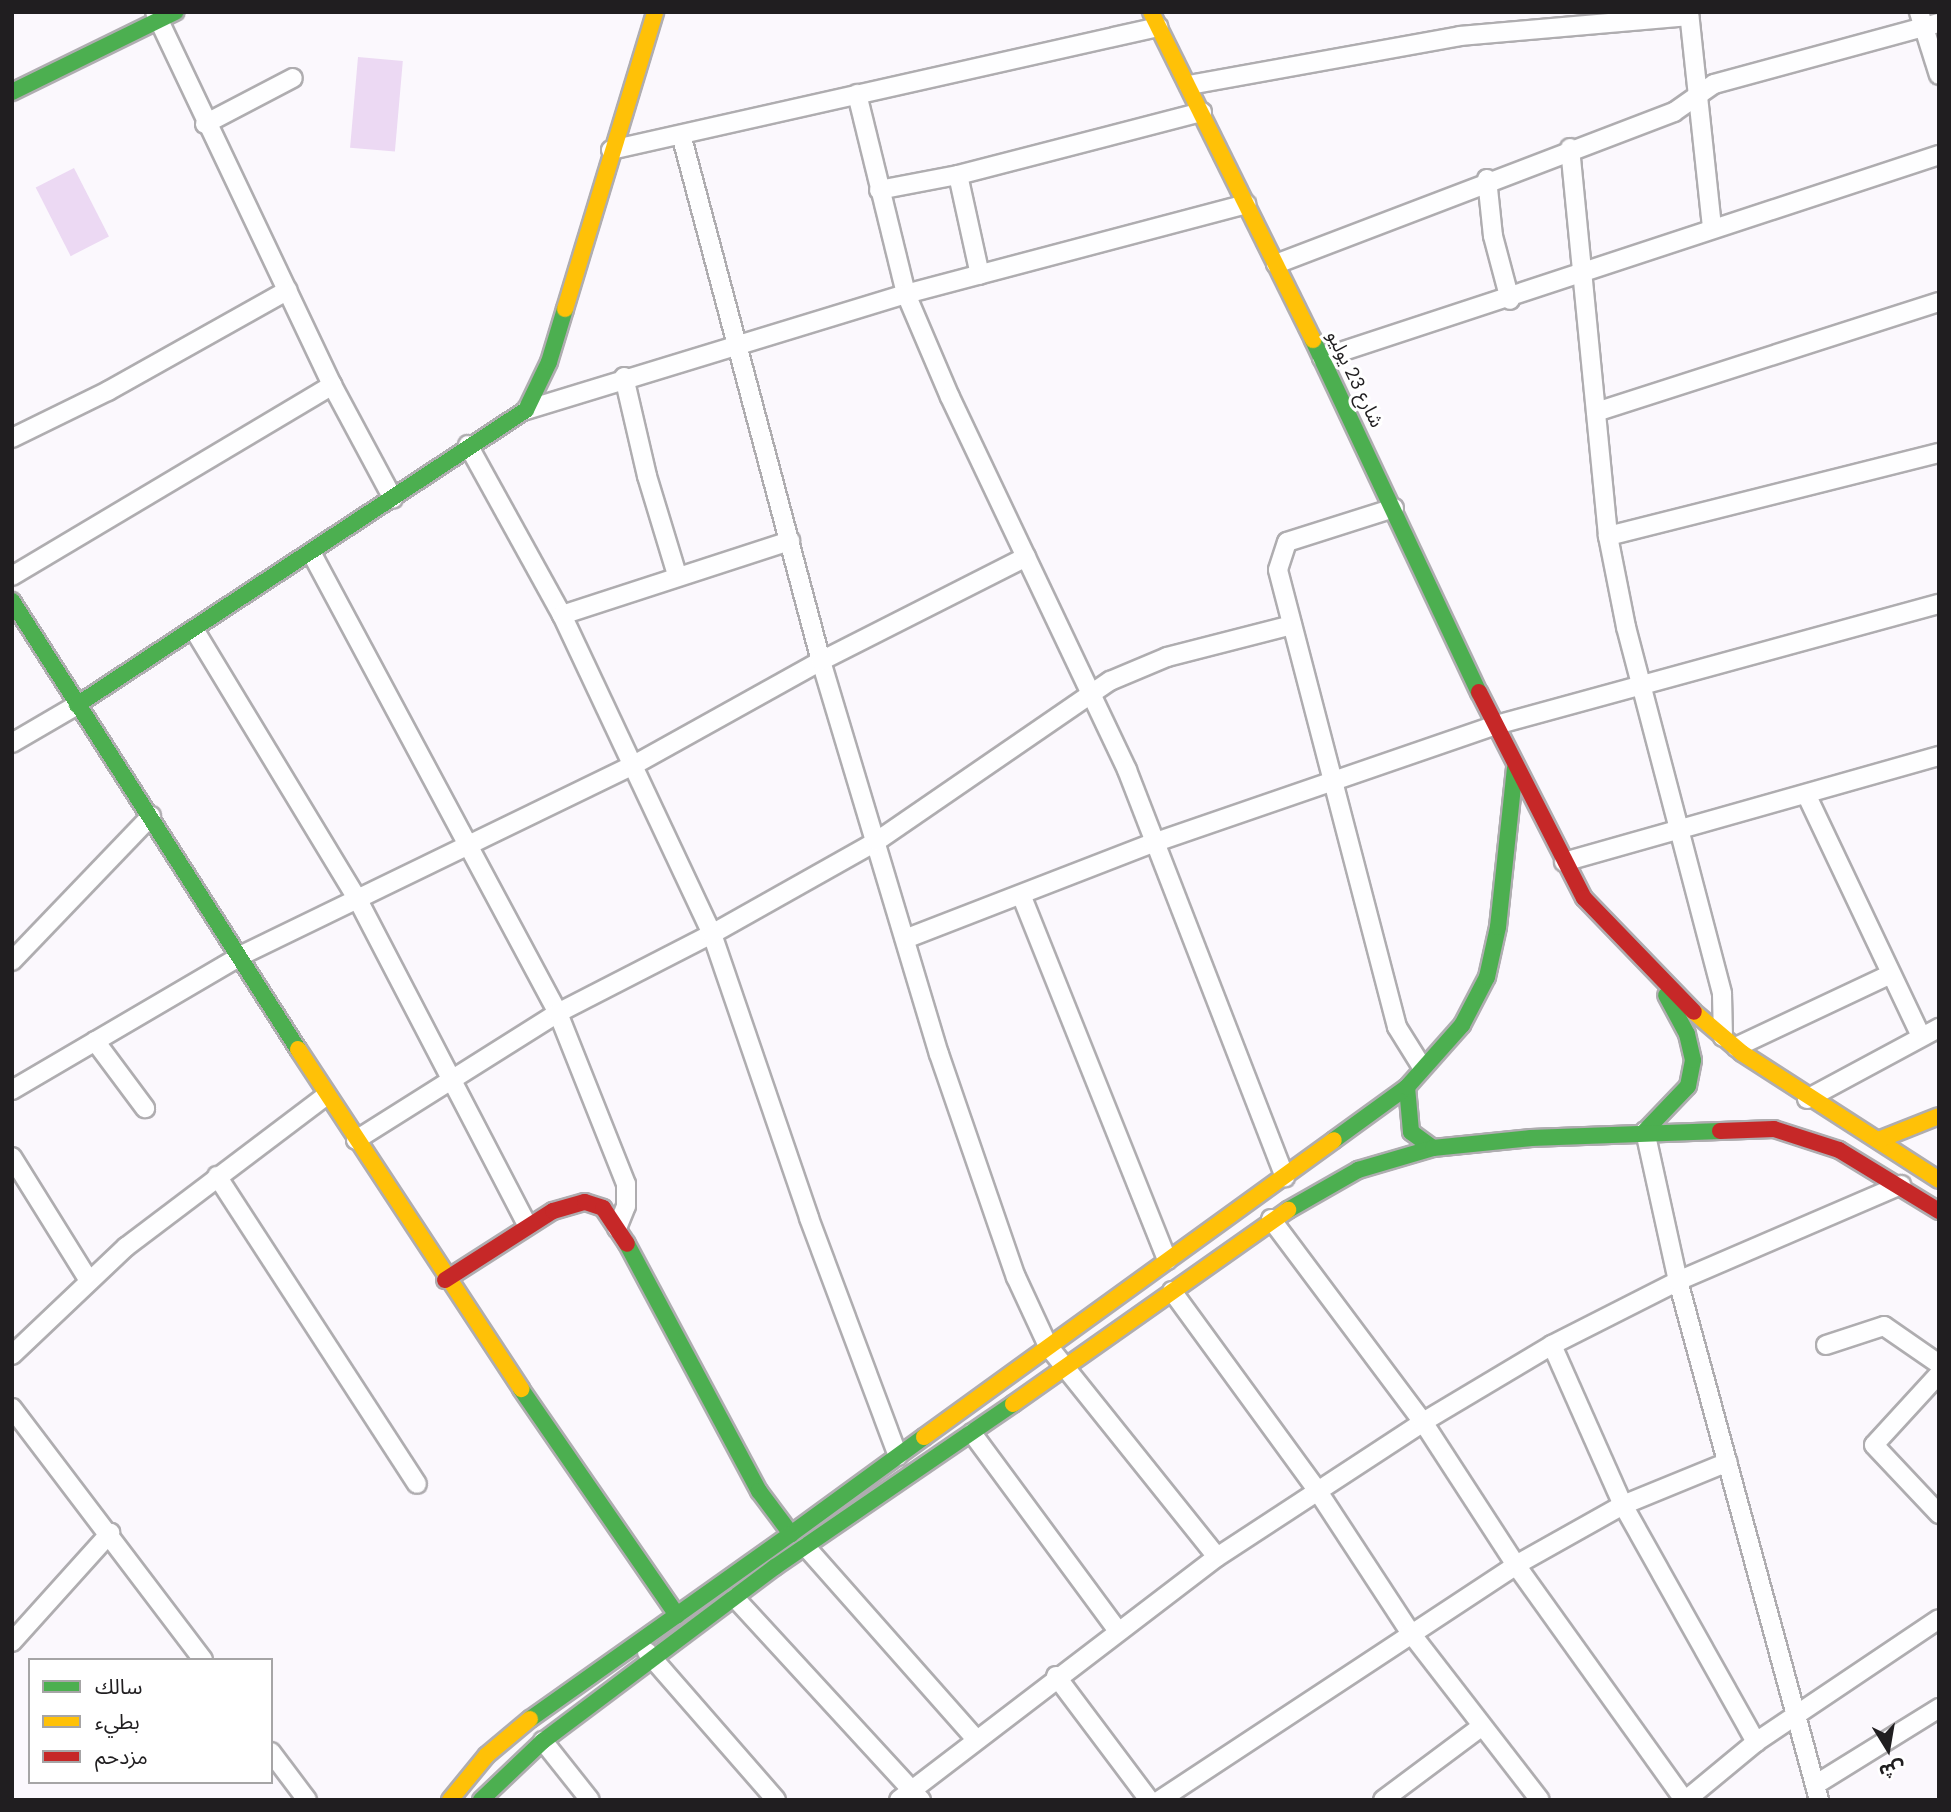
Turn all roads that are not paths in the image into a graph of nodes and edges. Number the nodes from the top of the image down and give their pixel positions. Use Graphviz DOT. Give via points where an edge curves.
graph roads {
  1 [pos="655,12"];
  2 [pos="1689,14"];
  3 [pos="163,15"];
  4 [pos="1155,20"];
  5 [pos="1927,21"];
  6 [pos="1939,75"];
  7 [pos="293,78"];
  8 [pos="1189,85"];
  9 [pos="1700,90"];
  10 [pos="12,92"];
  11 [pos="857,94"];
  12 [pos="1202,112"];
  13 [pos="205,124"];
  14 [pos="682,138"];
  15 [pos="1570,148"];
  16 [pos="611,150"];
  17 [pos="1939,155"];
  18 [pos="958,175"];
  19 [pos="1487,179"];
  20 [pos="880,190"];
  21 [pos="1246,204"];
  22 [pos="1712,228"];
  23 [pos="1276,264"];
  24 [pos="980,275"];
  25 [pos="1581,276"];
  26 [pos="288,290"];
  27 [pos="906,293"];
  28 [pos="1510,300"];
  29 [pos="1939,302"];
  30 [pos="734,344"];
  31 [pos="1322,358"];
  32 [pos="624,377"];
  33 [pos="332,385"];
  34 [pos="526,410"];
  35 [pos="1596,412"];
  36 [pos="12,438"];
  37 [pos="468,445"];
  38 [pos="1939,453"];
  39 [pos="393,499"];
  40 [pos="1394,508"];
  41 [pos="1608,536"];
  42 [pos="790,541"];
  43 [pos="312,554"];
  44 [pos="1026,557"];
  45 [pos="677,575"];
  46 [pos="12,576"];
  47 [pos="12,601"];
  48 [pos="1939,604"];
  49 [pos="562,615"];
  50 [pos="1292,625"];
  51 [pos="195,631"];
  52 [pos="821,661"];
  53 [pos="1641,683"];
  54 [pos="1093,695"];
  55 [pos="77,705"];
  56 [pos="1496,725"];
  57 [pos="12,743"];
  58 [pos="1939,756"];
  59 [pos="632,766"];
  60 [pos="1515,768"];
  61 [pos="1334,783"];
  62 [pos="1807,796"];
  63 [pos="151,816"];
  64 [pos="1679,829"];
  65 [pos="877,841"];
  66 [pos="1153,843"];
  67 [pos="471,845"];
  68 [pos="1564,862"];
  69 [pos="1022,897"];
  70 [pos="358,900"];
  71 [pos="712,934"];
  72 [pos="905,939"];
  73 [pos="240,956"];
  74 [pos="12,961"];
  75 [pos="1650,964"];
  76 [pos="1891,974"];
  77 [pos="558,1013"];
  78 [pos="1939,1028"];
  79 [pos="1921,1036"];
  80 [pos="95,1041"];
  81 [pos="1729,1042"];
  82 [pos="1422,1067"];
  83 [pos="450,1078"];
  84 [pos="1407,1087"];
  85 [pos="12,1090"];
  86 [pos="326,1096"];
  87 [pos="1807,1099"];
  88 [pos="145,1108"];
  89 [pos="1939,1116"];
  90 [pos="1645,1131"];
  91 [pos="1881,1139"];
  92 [pos="356,1140"];
  93 [pos="1433,1148"];
  94 [pos="12,1157"];
  95 [pos="217,1176"];
  96 [pos="1285,1177"];
  97 [pos="1939,1180"];
  98 [pos="1901,1185"];
  99 [pos="1939,1211"];
  100 [pos="1272,1219"];
  101 [pos="527,1226"];
  102 [pos="617,1228"];
  103 [pos="1167,1260"];
  104 [pos="88,1279"];
  105 [pos="445,1280"];
  106 [pos="1678,1280"];
  107 [pos="1172,1291"];
  108 [pos="1552,1345"];
  109 [pos="1826,1345"];
  110 [pos="1048,1346"];
  111 [pos="12,1355"];
  112 [pos="1939,1364"];
  113 [pos="1066,1368"];
  114 [pos="1939,1374"];
  115 [pos="12,1408"];
  116 [pos="1423,1422"];
  117 [pos="972,1433"];
  118 [pos="898,1456"];
  119 [pos="1728,1462"];
  120 [pos="417,1484"];
  121 [pos="1317,1490"];
  122 [pos="1623,1505"];
  123 [pos="1939,1514"];
  124 [pos="110,1533"];
  125 [pos="791,1534"];
  126 [pos="806,1547"];
  127 [pos="1217,1556"];
  128 [pos="1516,1565"];
  129 [pos="735,1598"];
  130 [pos="677,1615"];
  131 [pos="1939,1619"];
  132 [pos="1118,1630"];
  133 [pos="1410,1632"];
  134 [pos="12,1642"];
  135 [pos="640,1644"];
  136 [pos="202,1658"];
  137 [pos="654,1660"];
  138 [pos="1056,1676"];
  139 [pos="1939,1708"];
  140 [pos="1796,1714"];
  141 [pos="1481,1727"];
  142 [pos="975,1738"];
  143 [pos="543,1741"];
  144 [pos="1756,1742"];
  145 [pos="273,1755"];
  146 [pos="1817,1792"];
  147 [pos="917,1794"];
  148 [pos="491,1796"];
  149 [pos="307,1800"];
  150 [pos="450,1800"];
  151 [pos="590,1800"];
  152 [pos="776,1800"];
  153 [pos="899,1800"];
  154 [pos="1149,1800"];
  155 [pos="1160,1800"];
  156 [pos="1383,1800"];
  157 [pos="1540,1800"];
  158 [pos="1685,1800"];
  1 -- 16 [label="street"];
  2 -- 8 [label="street" via="1460,36"];
  2 -- 9 [label="street"];
  3 -- 10 [label="street"];
  3 -- 13 [label="street"];
  4 -- 8 [label="street, شارع 23 يوليو"];
  4 -- 11 [label="street"];
  5 -- 6 [label="street"];
  5 -- 9 [label="street"];
  7 -- 13 [label="street"];
  8 -- 12 [label="street, شارع 23 يوليو"];
  9 -- 15 [label="street" via="1684,107"];
  9 -- 22 [label="street"];
  11 -- 14 [label="street"];
  11 -- 20 [label="street"];
  12 -- 18 [label="street"];
  12 -- 21 [label="street, شارع 23 يوليو"];
  13 -- 26 [label="street"];
  14 -- 16 [label="street"];
  14 -- 30 [label="street"];
  15 -- 19 [label="street"];
  15 -- 25 [label="street"];
  16 -- 34 [label="street" via="549,362"];
  17 -- 22 [label="street"];
  18 -- 20 [label="street"];
  18 -- 24 [label="street"];
  19 -- 23 [label="street"];
  19 -- 28 [label="street" via="1493,236"];
  20 -- 27 [label="street"];
  21 -- 23 [label="street, شارع 23 يوليو"];
  21 -- 24 [label="street"];
  22 -- 25 [label="street"];
  23 -- 31 [label="street, شارع 23 يوليو"];
  24 -- 27 [label="street"];
  25 -- 28 [label="street"];
  25 -- 35 [label="street"];
  26 -- 33 [label="street"];
  26 -- 36 [label="street" via="108,391"];
  27 -- 30 [label="street"];
  27 -- 44 [label="street"];
  28 -- 31 [label="street"];
  29 -- 35 [label="street"];
  30 -- 32 [label="street"];
  30 -- 42 [label="street"];
  31 -- 40 [label="street, شارع 23 يوليو"];
  32 -- 34 [label="street"];
  32 -- 45 [label="street"];
  33 -- 39 [label="street"];
  33 -- 46 [label="street"];
  34 -- 37 [label="street"];
  35 -- 41 [label="street"];
  37 -- 39 [label="street"];
  37 -- 49 [label="street"];
  38 -- 41 [label="street"];
  39 -- 43 [label="street"];
  40 -- 50 [label="street" via="1287,542 1278,570"];
  40 -- 56 [label="street, شارع 23 يوليو"];
  41 -- 53 [label="street"];
  42 -- 45 [label="street"];
  42 -- 52 [label="street"];
  43 -- 51 [label="street"];
  43 -- 67 [label="street"];
  44 -- 52 [label="street"];
  44 -- 54 [label="street"];
  45 -- 49 [label="street"];
  47 -- 55 [label="street"];
  48 -- 53 [label="street"];
  49 -- 59 [label="street"];
  50 -- 54 [label="street" via="1146,664 1110,681"];
  50 -- 61 [label="street"];
  51 -- 55 [label="street"];
  51 -- 70 [label="street"];
  52 -- 59 [label="street"];
  52 -- 65 [label="street"];
  53 -- 56 [label="street"];
  53 -- 64 [label="street"];
  54 -- 65 [label="street"];
  54 -- 66 [label="street"];
  55 -- 57 [label="street"];
  55 -- 63 [label="street"];
  56 -- 60 [label="street, شارع 23 يوليو"];
  56 -- 61 [label="street"];
  58 -- 62 [label="street"];
  59 -- 67 [label="street"];
  59 -- 71 [label="street"];
  60 -- 68 [label="street, شارع 23 يوليو"];
  60 -- 82 [label="street" via="1490,967 1462,1025"];
  61 -- 66 [label="street"];
  61 -- 82 [label="street" via="1397,1027"];
  62 -- 64 [label="street"];
  62 -- 76 [label="street"];
  63 -- 73 [label="street"];
  63 -- 74 [label="street"];
  64 -- 68 [label="street"];
  64 -- 81 [label="street" via="1723,994"];
  65 -- 71 [label="street"];
  65 -- 72 [label="street"];
  66 -- 69 [label="street"];
  66 -- 96 [label="street"];
  67 -- 70 [label="street"];
  67 -- 77 [label="street"];
  68 -- 75 [label="street, شارع 23 يوليو" via="1584,898"];
  69 -- 72 [label="street"];
  69 -- 103 [label="street"];
  70 -- 73 [label="street"];
  70 -- 83 [label="street"];
  71 -- 77 [label="street"];
  71 -- 118 [label="street" via="809,1218"];
  72 -- 110 [label="street" via="969,1141 1017,1277"];
  73 -- 80 [label="street"];
  73 -- 86 [label="street"];
  75 -- 81 [label="street" via="1689,1008"];
  75 -- 90 [label="street" via="1687,1034 1693,1060 1688,1086"];
  76 -- 79 [label="street"];
  76 -- 81 [label="street"];
  77 -- 83 [label="street"];
  77 -- 102 [label="street" via="626,1184 626,1206"];
  78 -- 79 [label="street"];
  79 -- 87 [label="street"];
  80 -- 85 [label="street"];
  80 -- 88 [label="street"];
  81 -- 87 [label="street"];
  82 -- 84 [label="street"];
  83 -- 92 [label="street"];
  83 -- 101 [label="street"];
  84 -- 93 [label="street" via="1411,1132"];
  84 -- 96 [label="street"];
  86 -- 92 [label="street"];
  86 -- 95 [label="street"];
  87 -- 91 [label="street"];
  89 -- 91 [label="street"];
  90 -- 93 [label="street"];
  90 -- 98 [label="street" via="1774,1129 1839,1150"];
  90 -- 106 [label="street"];
  91 -- 97 [label="street"];
  92 -- 105 [label="street"];
  93 -- 100 [label="street" via="1358,1170"];
  94 -- 104 [label="street"];
  95 -- 104 [label="street"];
  95 -- 120 [label="street"];
  96 -- 103 [label="street"];
  98 -- 99 [label="street"];
  98 -- 106 [label="street"];
  100 -- 107 [label="street"];
  100 -- 116 [label="street"];
  101 -- 102 [label="street" via="585,1202 603,1208"];
  101 -- 105 [label="street"];
  102 -- 125 [label="street" via="759,1491"];
  103 -- 110 [label="street"];
  104 -- 111 [label="street"];
  105 -- 130 [label="street"];
  106 -- 108 [label="street"];
  106 -- 119 [label="street"];
  107 -- 113 [label="street"];
  107 -- 121 [label="street"];
  108 -- 116 [label="street"];
  108 -- 122 [label="street"];
  109 -- 112 [label="street" via="1884,1326"];
  110 -- 113 [label="street"];
  110 -- 118 [label="street"];
  113 -- 117 [label="street"];
  113 -- 127 [label="street"];
  114 -- 123 [label="street" via="1874,1445"];
  115 -- 124 [label="street"];
  116 -- 121 [label="street"];
  116 -- 128 [label="street"];
  117 -- 126 [label="street"];
  117 -- 132 [label="street"];
  118 -- 125 [label="street"];
  119 -- 122 [label="street"];
  119 -- 140 [label="street"];
  121 -- 127 [label="street"];
  121 -- 133 [label="street"];
  122 -- 128 [label="street"];
  122 -- 144 [label="street"];
  124 -- 134 [label="street"];
  124 -- 136 [label="street"];
  125 -- 130 [label="street"];
  126 -- 129 [label="street"];
  126 -- 142 [label="street"];
  127 -- 132 [label="street"];
  128 -- 133 [label="street"];
  128 -- 158 [label="street"];
  129 -- 137 [label="street"];
  129 -- 147 [label="street"];
  130 -- 135 [label="street"];
  131 -- 140 [label="street"];
  132 -- 138 [label="street"];
  133 -- 141 [label="street"];
  133 -- 155 [label="street"];
  135 -- 137 [label="street"];
  135 -- 150 [label="street" via="517,1728 487,1755"];
  137 -- 143 [label="street"];
  137 -- 152 [label="street"];
  138 -- 142 [label="street"];
  138 -- 154 [label="street"];
  139 -- 146 [label="street"];
  140 -- 144 [label="street"];
  140 -- 146 [label="street"];
  141 -- 156 [label="street"];
  141 -- 157 [label="street"];
  142 -- 147 [label="street"];
  143 -- 148 [label="street"];
  143 -- 151 [label="street"];
  144 -- 158 [label="street"];
  145 -- 149 [label="street"];
  147 -- 153 [label="street"];
}
